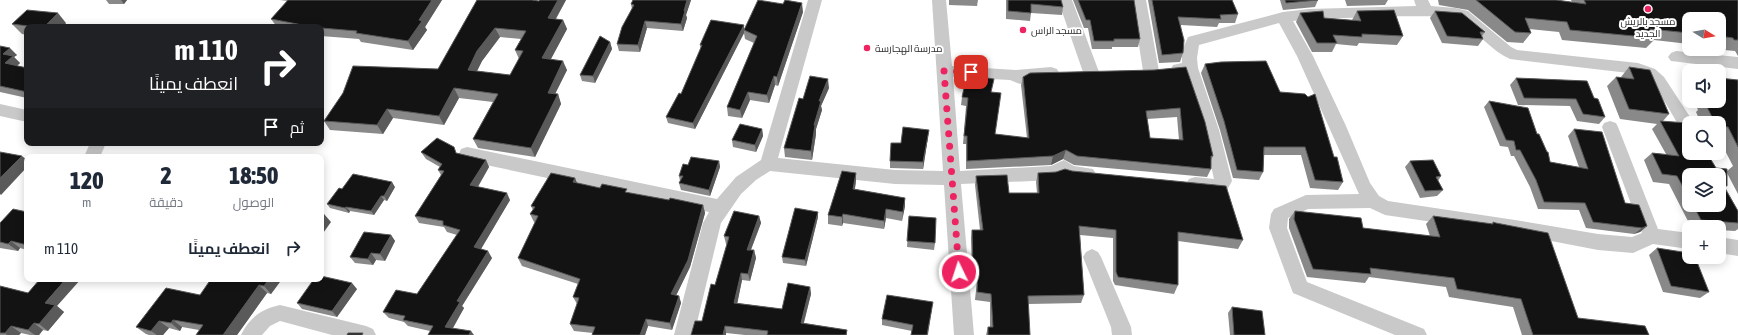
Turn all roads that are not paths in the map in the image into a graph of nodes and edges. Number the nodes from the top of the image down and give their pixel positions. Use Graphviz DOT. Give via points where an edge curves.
graph roads {
  1 [pos="815,0"];
  2 [pos="939,0"];
  3 [pos="1065,0"];
  4 [pos="1139,0"];
  5 [pos="1424,6"];
  6 [pos="1283,17"];
  7 [pos="1676,57"];
  8 [pos="1738,63"];
  9 [pos="1190,68"];
  10 [pos="944,71"];
  11 [pos="0,110"];
  12 [pos="24,115"];
  13 [pos="1682,118"];
  14 [pos="1610,128"];
  15 [pos="467,154"];
  16 [pos="768,164"];
  17 [pos="1101,175"];
  18 [pos="952,178"];
  19 [pos="1178,183"];
  20 [pos="1373,201"];
  21 [pos="720,207"];
  22 [pos="1652,236"];
  23 [pos="1682,240"];
  24 [pos="1726,246"];
  25 [pos="1738,248"];
  26 [pos="1092,258"];
  27 [pos="252,335"];
  28 [pos="366,335"];
  29 [pos="684,335"];
  30 [pos="964,335"];
  31 [pos="1122,335"];
  32 [pos="1417,335"];
  1 -- 16 [label="street"];
  2 -- 10 [label="street"];
  3 -- 10 [label="street" via="1099,72 1020,74 1020,78 1012,74"];
  4 -- 9 [label="street" via="1144,71"];
  5 -- 6 [label="street"];
  5 -- 13 [label="street" via="1463,15 1506,51 1515,55 1638,69 1649,73 1658,81"];
  6 -- 9 [label="street" via="1193,42 1188,59"];
  6 -- 20 [label="street" via="1338,126 1363,186"];
  7 -- 8 [label="street"];
  9 -- 19 [label="street" via="1211,130 1223,181 1217,186"];
  10 -- 18 [label="street"];
  11 -- 12 [label="street"];
  14 -- 22 [label="street"];
  15 -- 21 [label="street"];
  16 -- 18 [label="street" via="896,177"];
  16 -- 21 [label="street" via="756,170 732,191"];
  17 -- 18 [label="street" via="1070,172 1064,167 1054,173"];
  18 -- 30 [label="street"];
  20 -- 22 [label="street" via="1385,208 1598,242 1633,245"];
  20 -- 32 [label="street" via="1306,202 1280,214 1278,228 1300,287"];
  21 -- 29 [label="street" via="712,223"];
  22 -- 23 [label="street"];
  24 -- 25 [label="street"];
  26 -- 31 [label="street"];
  27 -- 28 [label="street" via="268,316 280,313"];
}
